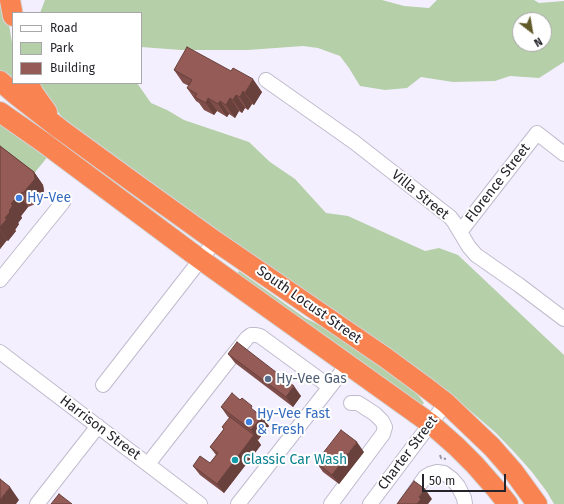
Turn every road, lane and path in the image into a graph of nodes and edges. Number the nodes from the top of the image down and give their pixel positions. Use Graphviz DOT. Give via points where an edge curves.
graph roads {
  1 [pos="10,0"];
  2 [pos="12,12"];
  3 [pos="266,80"];
  4 [pos="0,81"];
  5 [pos="29,84"];
  6 [pos="0,112"];
  7 [pos="60,129"];
  8 [pos="564,154"];
  9 [pos="62,202"];
  10 [pos="460,232"];
  11 [pos="215,240"];
  12 [pos="200,259"];
  13 [pos="0,280"];
  14 [pos="564,320"];
  15 [pos="0,352"];
  16 [pos="347,365"];
  17 [pos="103,385"];
  18 [pos="330,387"];
  19 [pos="351,403"];
  20 [pos="446,403"];
  21 [pos="430,424"];
  22 [pos="98,426"];
  23 [pos="148,464"];
  24 [pos="241,503"];
  25 [pos="38,504"];
  26 [pos="200,504"];
  27 [pos="331,504"];
  28 [pos="370,504"];
  29 [pos="406,504"];
  30 [pos="465,504"];
  31 [pos="508,504"];
  32 [pos="537,504"];
  1 -- 2 [label="highway"];
  3 -- 10 [label="street, Villa Street" via="354,142 450,218"];
  4 -- 7 [label="highway, South Locust Street"];
  5 -- 7 [label="highway"];
  6 -- 12 [label="highway, South Locust Street"];
  7 -- 11 [label="highway, South Locust Street"];
  8 -- 10 [label="street, Florence Street" via="537,134"];
  9 -- 13 [label="street"];
  10 -- 14 [label="street, Villa Street" via="476,255"];
  11 -- 12 [label="street"];
  11 -- 20 [label="highway, South Locust Street" via="386,358"];
  12 -- 16 [label="highway, South Locust Street"];
  12 -- 17 [label="street"];
  15 -- 22 [label="street, Harrison Street"];
  16 -- 18 [label="street"];
  16 -- 21 [label="highway, South Locust Street"];
  18 -- 23 [label="street" via="260,336 251,336"];
  18 -- 24 [label="street"];
  19 -- 27 [label="street" via="358,403 374,414 385,427 383,434"];
  20 -- 21 [label="street, Charter Street"];
  20 -- 32 [label="highway, South Locust Street" via="513,470"];
  21 -- 28 [label="street, Charter Street"];
  21 -- 31 [label="highway, South Locust Street" via="475,465"];
  22 -- 23 [label="street, Harrison Street"];
  22 -- 25 [label="street"];
  23 -- 26 [label="street, Harrison Street"];
  29 -- 30 [label="street" via="425,477 437,472 444,473 452,479 458,486"];
}
